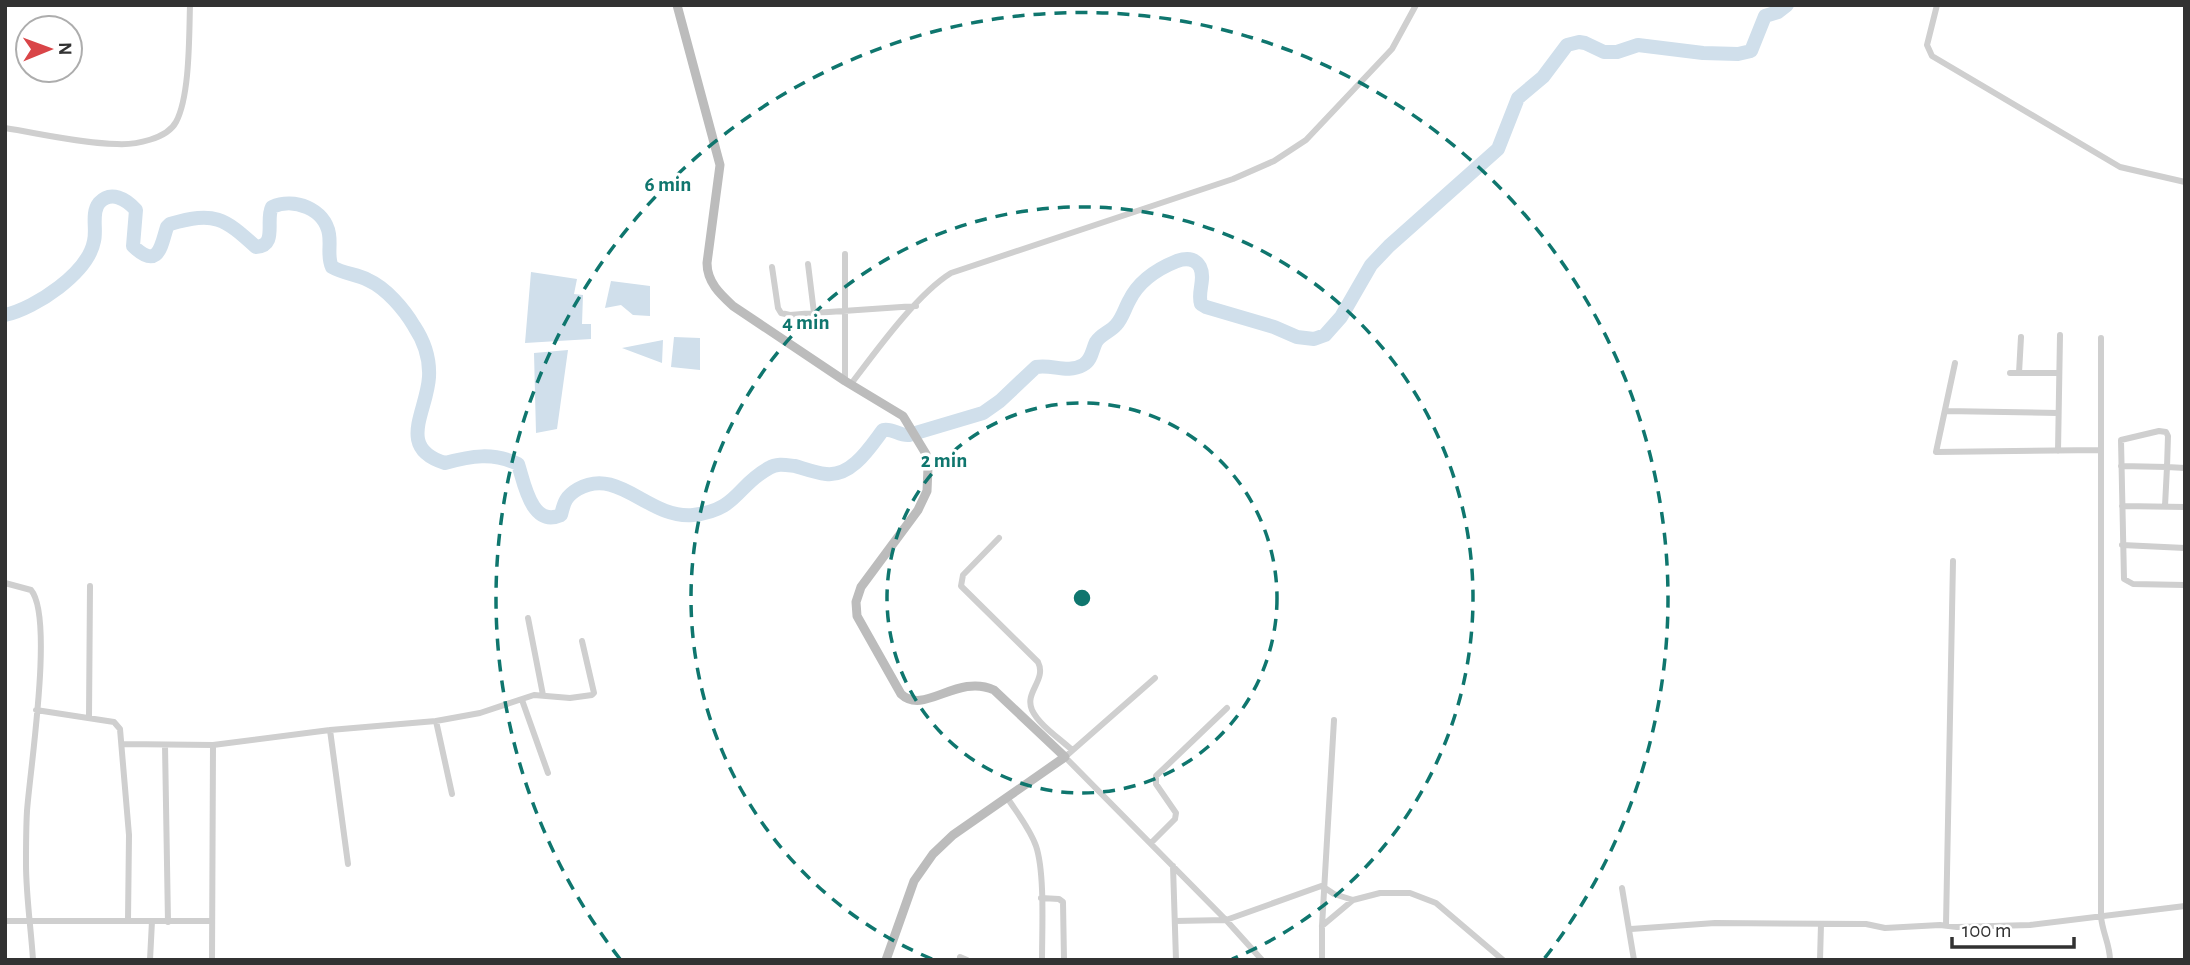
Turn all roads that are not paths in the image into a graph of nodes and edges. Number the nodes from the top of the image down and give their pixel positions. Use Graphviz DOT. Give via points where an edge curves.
graph roads {
  1 [pos="190,5"];
  2 [pos="677,5"];
  3 [pos="1416,5"];
  4 [pos="1937,5"];
  5 [pos="5,128"];
  6 [pos="2185,182"];
  7 [pos="845,254"];
  8 [pos="808,264"];
  9 [pos="772,267"];
  10 [pos="916,306"];
  11 [pos="845,310"];
  12 [pos="814,313"];
  13 [pos="2060,335"];
  14 [pos="2021,337"];
  15 [pos="2101,338"];
  16 [pos="1955,363"];
  17 [pos="2010,373"];
  18 [pos="2019,373"];
  19 [pos="2059,373"];
  20 [pos="848,383"];
  21 [pos="1945,411"];
  22 [pos="2058,413"];
  23 [pos="2101,450"];
  24 [pos="2057,451"];
  25 [pos="2121,466"];
  26 [pos="2167,467"];
  27 [pos="2185,468"];
  28 [pos="2122,506"];
  29 [pos="2165,506"];
  30 [pos="2185,507"];
  31 [pos="999,538"];
  32 [pos="2122,545"];
  33 [pos="2185,548"];
  34 [pos="1953,561"];
  35 [pos="5,583"];
  36 [pos="2185,585"];
  37 [pos="90,586"];
  38 [pos="528,618"];
  39 [pos="582,641"];
  40 [pos="1155,678"];
  41 [pos="543,695"];
  42 [pos="522,700"];
  43 [pos="1227,708"];
  44 [pos="36,710"];
  45 [pos="89,718"];
  46 [pos="1334,720"];
  47 [pos="436,721"];
  48 [pos="330,730"];
  49 [pos="122,744"];
  50 [pos="165,744"];
  51 [pos="213,745"];
  52 [pos="1068,754"];
  53 [pos="548,773"];
  54 [pos="452,794"];
  55 [pos="1008,799"];
  56 [pos="1151,844"];
  57 [pos="348,864"];
  58 [pos="1173,866"];
  59 [pos="1325,886"];
  60 [pos="1622,888"];
  61 [pos="1041,898"];
  62 [pos="1353,900"];
  63 [pos="2185,906"];
  64 [pos="2101,916"];
  65 [pos="30,920"];
  66 [pos="128,920"];
  67 [pos="1226,920"];
  68 [pos="5,921"];
  69 [pos="152,921"];
  70 [pos="1175,921"];
  71 [pos="168,922"];
  72 [pos="211,922"];
  73 [pos="1821,924"];
  74 [pos="1946,925"];
  75 [pos="1322,926"];
  76 [pos="1630,929"];
  77 [pos="33,960"];
  78 [pos="150,960"];
  79 [pos="212,960"];
  80 [pos="886,960"];
  81 [pos="1042,960"];
  82 [pos="1064,960"];
  83 [pos="1176,960"];
  84 [pos="1262,960"];
  85 [pos="1322,960"];
  86 [pos="1503,960"];
  87 [pos="1634,960"];
  88 [pos="1820,960"];
  89 [pos="2110,960"];
  1 -- 5 [label="street" via="182,108 174,125 162,134 119,145"];
  2 -- 20 [label="street" via="720,165 707,263 710,279 733,306"];
  3 -- 10 [label="street" via="1392,49 1306,140 1274,161 1233,179 951,273"];
  4 -- 6 [label="street" via="1928,39 1932,56 2120,167"];
  7 -- 11 [label="street"];
  8 -- 12 [label="street"];
  9 -- 12 [label="street" via="781,313"];
  10 -- 11 [label="street"];
  10 -- 20 [label="street"];
  11 -- 12 [label="street"];
  11 -- 20 [label="street"];
  13 -- 19 [label="street"];
  14 -- 18 [label="street"];
  15 -- 23 [label="street"];
  16 -- 21 [label="street"];
  17 -- 18 [label="street"];
  18 -- 19 [label="street"];
  19 -- 22 [label="street"];
  20 -- 52 [label="street" via="903,416 926,454 929,479 924,500 861,587 856,603 857,616 901,694 918,702 967,685 985,686"];
  21 -- 22 [label="street"];
  21 -- 24 [label="street" via="1936,452"];
  22 -- 24 [label="street"];
  23 -- 24 [label="street"];
  23 -- 64 [label="street"];
  25 -- 26 [label="street"];
  25 -- 26 [label="street" via="2121,440 2159,431 2168,436"];
  25 -- 28 [label="street"];
  26 -- 27 [label="street"];
  26 -- 29 [label="street"];
  28 -- 29 [label="street"];
  28 -- 32 [label="street"];
  29 -- 30 [label="street"];
  31 -- 52 [label="street" via="963,575 961,586 1038,662 1042,671 1030,706"];
  32 -- 33 [label="street"];
  32 -- 36 [label="street" via="2126,582"];
  34 -- 74 [label="street"];
  35 -- 44 [label="street" via="31,590 39,605"];
  37 -- 45 [label="street"];
  38 -- 41 [label="street"];
  39 -- 41 [label="street" via="593,694 570,698"];
  40 -- 52 [label="street"];
  41 -- 42 [label="street"];
  42 -- 47 [label="street"];
  42 -- 53 [label="street"];
  43 -- 56 [label="street" via="1156,776 1156,784 1176,813"];
  44 -- 45 [label="street"];
  44 -- 65 [label="street" via="27,810"];
  45 -- 49 [label="street" via="118,725"];
  46 -- 59 [label="street"];
  47 -- 48 [label="street"];
  47 -- 54 [label="street"];
  48 -- 51 [label="street"];
  48 -- 57 [label="street"];
  49 -- 50 [label="street"];
  49 -- 66 [label="street" via="129,835"];
  50 -- 51 [label="street"];
  50 -- 71 [label="street"];
  51 -- 72 [label="street"];
  52 -- 55 [label="street"];
  52 -- 56 [label="street"];
  55 -- 61 [label="street" via="1037,849"];
  55 -- 80 [label="street" via="953,835 923,865"];
  56 -- 58 [label="street"];
  58 -- 67 [label="street"];
  58 -- 70 [label="street"];
  59 -- 62 [label="street"];
  59 -- 67 [label="street"];
  59 -- 75 [label="street"];
  60 -- 76 [label="street"];
  61 -- 81 [label="street"];
  61 -- 82 [label="street" via="1063,902"];
  62 -- 75 [label="street"];
  62 -- 86 [label="street" via="1398,892 1425,897"];
  63 -- 64 [label="street"];
  64 -- 74 [label="street" via="2030,925"];
  64 -- 89 [label="street"];
  65 -- 66 [label="street"];
  65 -- 68 [label="street"];
  65 -- 77 [label="street"];
  66 -- 69 [label="street"];
  67 -- 70 [label="street"];
  67 -- 84 [label="street"];
  69 -- 71 [label="street"];
  69 -- 78 [label="street"];
  70 -- 83 [label="street"];
  71 -- 72 [label="street"];
  72 -- 79 [label="street"];
  73 -- 74 [label="street" via="1882,928"];
  73 -- 76 [label="street" via="1715,923"];
  73 -- 88 [label="street"];
  75 -- 85 [label="street"];
  76 -- 87 [label="street"];
}
